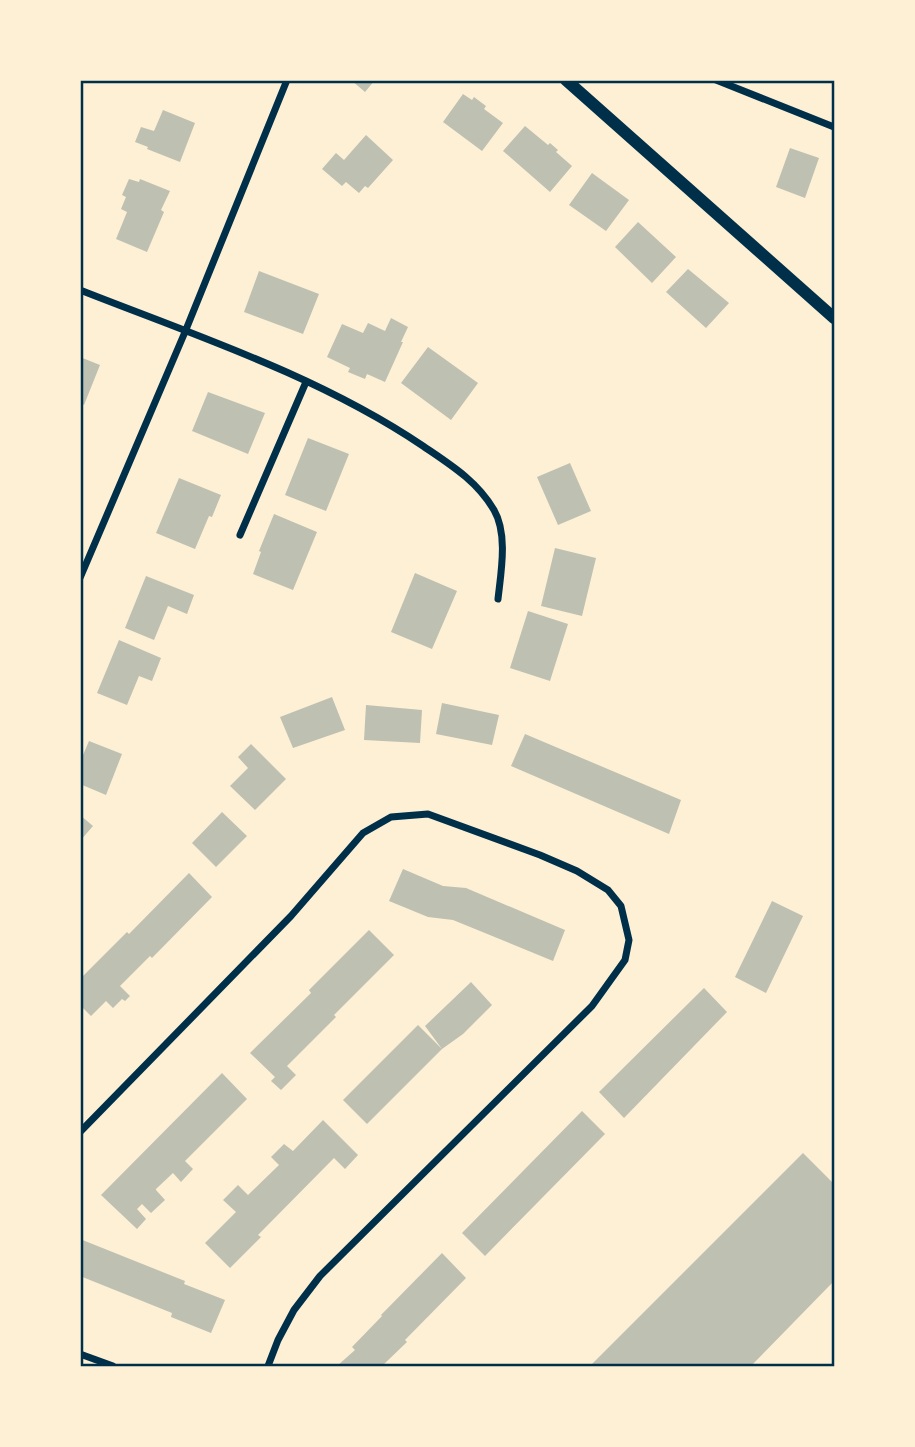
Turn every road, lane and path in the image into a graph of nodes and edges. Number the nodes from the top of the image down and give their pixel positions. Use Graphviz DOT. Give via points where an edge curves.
graph roads {
  1 [pos="286,80"];
  2 [pos="566,80"];
  3 [pos="716,80"];
  4 [pos="835,127"];
  5 [pos="80,290"];
  6 [pos="835,318"];
  7 [pos="185,332"];
  8 [pos="306,382"];
  9 [pos="240,536"];
  10 [pos="80,578"];
  11 [pos="498,598"];
  12 [pos="80,1132"];
  13 [pos="80,1354"];
  14 [pos="113,1367"];
  15 [pos="268,1367"];
  1 -- 7 [label="street"];
  2 -- 6 [label="street"];
  3 -- 4 [label="street"];
  5 -- 7 [label="street"];
  7 -- 8 [label="street"];
  7 -- 10 [label="street"];
  8 -- 9 [label="street"];
  8 -- 11 [label="street" via="394,426 465,474 495,511 500,525 503,549"];
  12 -- 15 [label="street" via="291,916 363,833 391,817 428,814 540,855 608,890 621,906 629,940 625,960 592,1006 320,1276 294,1310"];
  13 -- 14 [label="street"];
}
